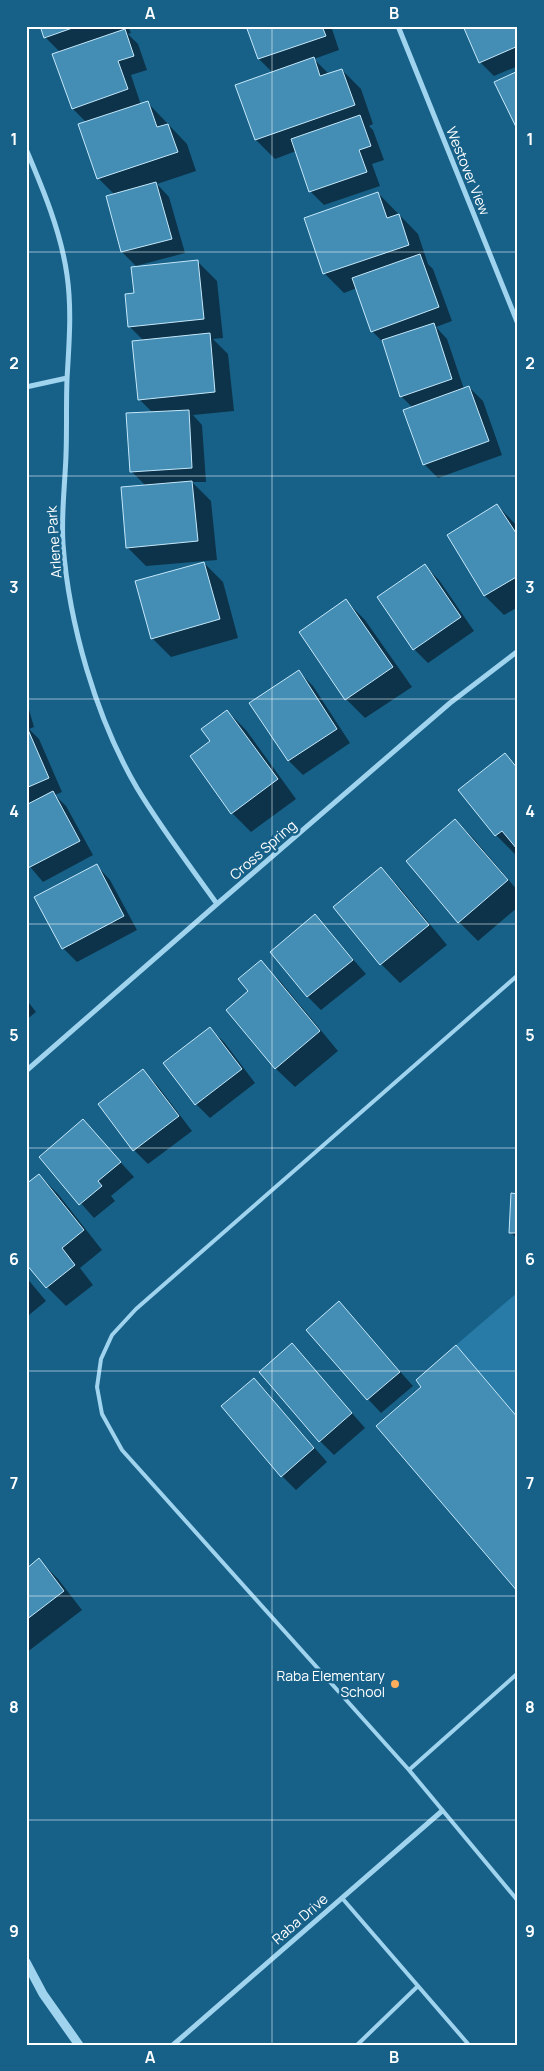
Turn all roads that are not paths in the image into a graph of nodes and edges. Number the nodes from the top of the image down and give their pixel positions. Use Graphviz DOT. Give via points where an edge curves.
graph roads {
  1 [pos="398,26"];
  2 [pos="26,149"];
  3 [pos="518,324"];
  4 [pos="68,378"];
  5 [pos="26,387"];
  6 [pos="518,651"];
  7 [pos="217,904"];
  8 [pos="517,977"];
  9 [pos="26,1071"];
  10 [pos="518,1673"];
  11 [pos="410,1770"];
  12 [pos="442,1811"];
  13 [pos="342,1898"];
  14 [pos="518,1901"];
  15 [pos="26,1962"];
  16 [pos="418,1986"];
  17 [pos="79,2045"];
  18 [pos="174,2045"];
  19 [pos="357,2045"];
  20 [pos="470,2045"];
  1 -- 3 [label="street, Westover View"];
  2 -- 4 [label="street, Arlene Park" via="55,225 67,274 70,317"];
  4 -- 5 [label="street"];
  4 -- 7 [label="street, Arlene Park" via="63,542 66,575 82,653 111,736 137,788"];
  6 -- 7 [label="street, Cross Spring" via="450,703"];
  7 -- 9 [label="street, Cross Spring"];
  8 -- 11 [label="lane" via="136,1309 112,1335 101,1359 97,1387 102,1414 122,1450"];
  10 -- 11 [label="lane"];
  11 -- 12 [label="lane"];
  12 -- 13 [label="street, Raba Drive"];
  12 -- 14 [label="lane"];
  13 -- 16 [label="lane"];
  13 -- 18 [label="street, Raba Drive"];
  15 -- 17 [label="street" via="43,1994"];
  16 -- 19 [label="lane"];
  16 -- 20 [label="lane"];
}
